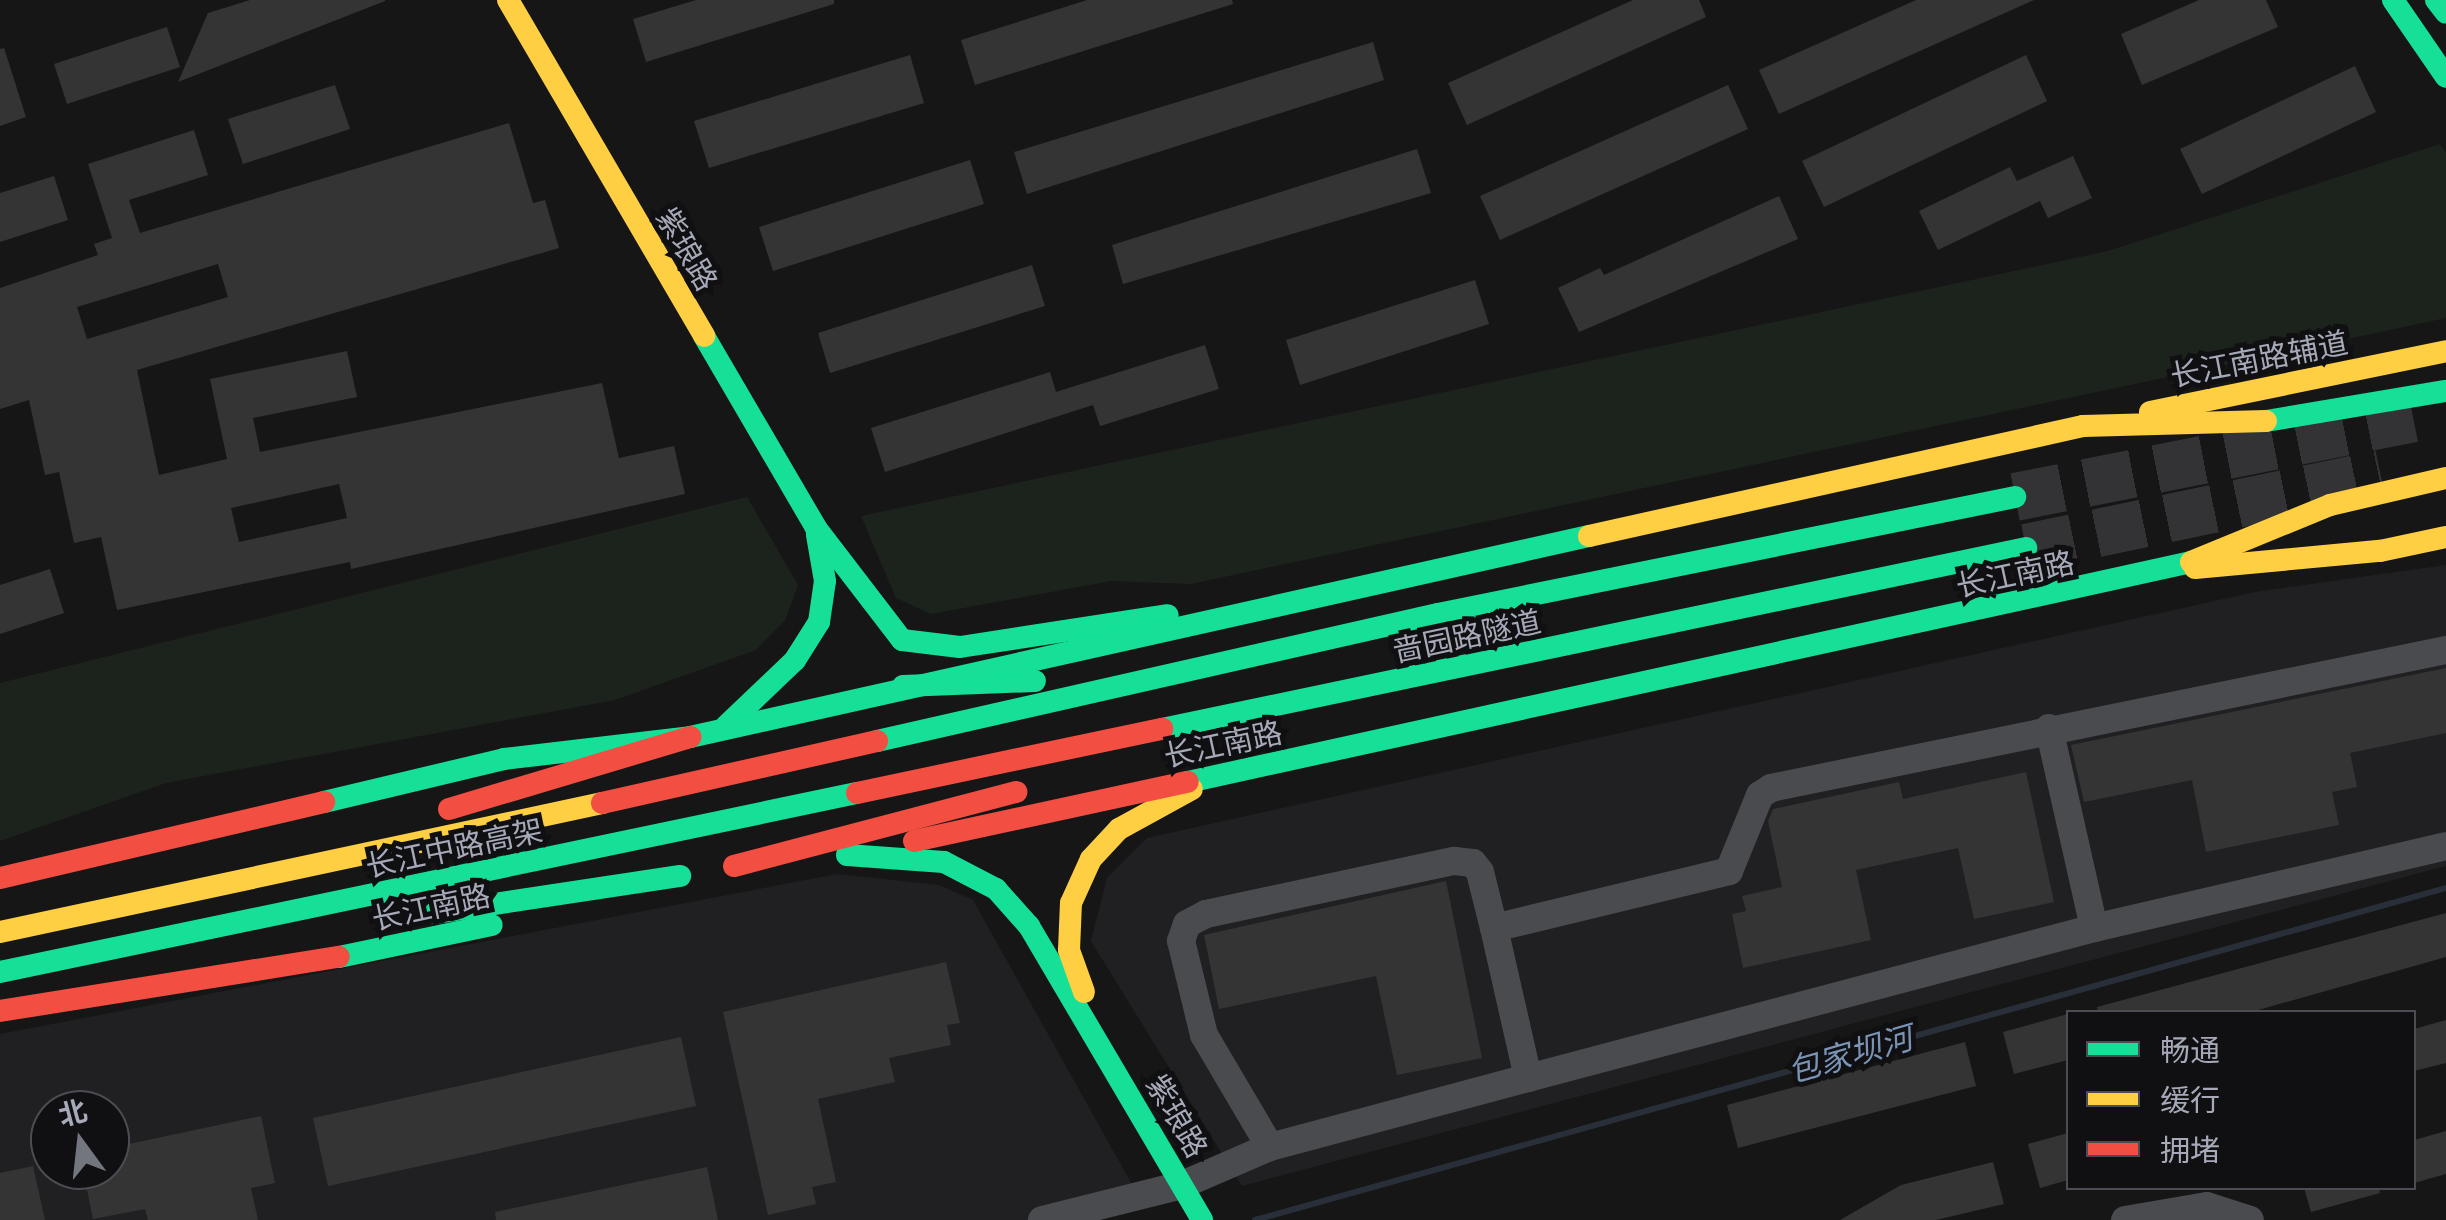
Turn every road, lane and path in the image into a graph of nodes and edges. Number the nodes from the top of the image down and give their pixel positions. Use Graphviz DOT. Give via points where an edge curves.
graph roads {
  1 [pos="508,0"];
  2 [pos="2394,0"];
  3 [pos="2436,0"];
  4 [pos="2446,13"];
  5 [pos="2446,77"];
  6 [pos="2446,351"];
  7 [pos="2446,391"];
  8 [pos="2083,426"];
  9 [pos="2446,478"];
  10 [pos="2015,497"];
  11 [pos="816,528"];
  12 [pos="2446,537"];
  13 [pos="2026,548"];
  14 [pos="2172,570"];
  15 [pos="1789,598"];
  16 [pos="1248,608"];
  17 [pos="1438,614"];
  18 [pos="2446,650"];
  19 [pos="903,686"];
  20 [pos="726,726"];
  21 [pos="2049,728"];
  22 [pos="911,731"];
  23 [pos="690,737"];
  24 [pos="1096,769"];
  25 [pos="1214,776"];
  26 [pos="920,782"];
  27 [pos="1040,785"];
  28 [pos="2446,846"];
  29 [pos="847,855"];
  30 [pos="707,871"];
  31 [pos="0,878"];
  32 [pos="172,894"];
  33 [pos="1494,928"];
  34 [pos="2094,928"];
  35 [pos="0,932"];
  36 [pos="192,933"];
  37 [pos="0,972"];
  38 [pos="0,1011"];
  39 [pos="1100,1042"];
  40 [pos="1528,1078"];
  41 [pos="1270,1147"];
  42 [pos="1182,1185"];
  43 [pos="1042,1220"];
  44 [pos="1202,1220"];
  45 [pos="2124,1220"];
  46 [pos="2250,1220"];
  1 -- 11 [label="main road, 紫琅路"];
  2 -- 5 [label="main road"];
  3 -- 4 [label="main road"];
  6 -- 8 [label="main road, 长江南路辅道"];
  7 -- 8 [label="main road" via="2296,420"];
  8 -- 16 [label="main road"];
  9 -- 14 [label="main road, 长江南路" via="2330,505"];
  10 -- 17 [label="main road, 啬园路隧道"];
  11 -- 16 [label="main road" via="902,640 960,647 1131,618"];
  11 -- 20 [label="main road" via="826,581 818,622 795,660"];
  12 -- 14 [label="main road" via="2380,551"];
  13 -- 15 [label="main road, 啬园路隧道"];
  14 -- 25 [label="main road, 长江南路"];
  15 -- 24 [label="main road" via="1584,661"];
  15 -- 26 [label="main road, 啬园路隧道"];
  16 -- 19 [label="main road"];
  17 -- 19 [label="main road" via="1070,680"];
  17 -- 22 [label="main road, 啬园路隧道"];
  18 -- 21 [label="street"];
  19 -- 20 [label="main road"];
  20 -- 23 [label="main road"];
  21 -- 33 [label="street" via="1771,788 1752,812 1728,872"];
  21 -- 34 [label="street"];
  22 -- 32 [label="main road, 长江中路高架"];
  23 -- 31 [label="main road" via="504,759"];
  23 -- 32 [label="main road"];
  25 -- 29 [label="main road, 长江南路"];
  25 -- 39 [label="main road" via="1119,828 1090,859 1071,903 1069,950"];
  26 -- 36 [label="main road, 长江中路高架"];
  27 -- 30 [label="main road"];
  28 -- 34 [label="street"];
  29 -- 30 [label="main road, 长江南路"];
  29 -- 39 [label="main road" via="944,862 996,889 1029,926"];
  30 -- 36 [label="main road" via="390,918"];
  30 -- 38 [label="main road, 长江南路" via="320,961"];
  32 -- 35 [label="main road, 长江中路高架"];
  33 -- 40 [label="street"];
  33 -- 41 [label="street" via="1480,872 1474,863 1454,861 1206,914 1187,924 1181,940 1204,1035"];
  34 -- 40 [label="street"];
  36 -- 37 [label="main road, 长江中路高架"];
  39 -- 42 [label="main road, 紫琅路"];
  40 -- 41 [label="street"];
  41 -- 42 [label="street"];
  42 -- 43 [label="street"];
  42 -- 44 [label="main road, 紫琅路"];
  45 -- 46 [label="street" via="2207,1206"];
}
